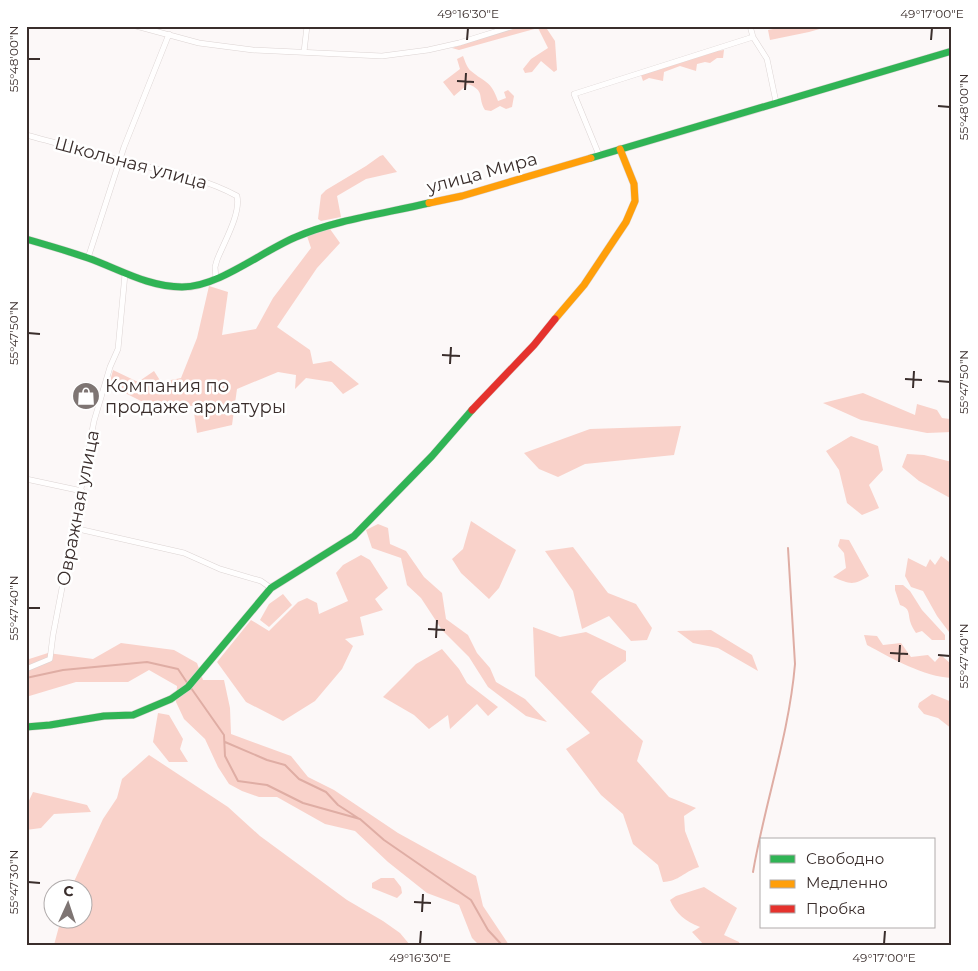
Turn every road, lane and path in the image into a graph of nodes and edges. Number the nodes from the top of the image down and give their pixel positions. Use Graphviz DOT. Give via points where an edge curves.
graph roads {
  1 [pos="136,26"];
  2 [pos="307,26"];
  3 [pos="514,26"];
  4 [pos="750,26"];
  5 [pos="152,29"];
  6 [pos="169,34"];
  7 [pos="753,37"];
  8 [pos="952,51"];
  9 [pos="304,52"];
  10 [pos="776,102"];
  11 [pos="26,134"];
  12 [pos="620,149"];
  13 [pos="599,156"];
  14 [pos="120,160"];
  15 [pos="26,238"];
  16 [pos="88,258"];
  17 [pos="125,274"];
  18 [pos="216,279"];
  19 [pos="26,479"];
  20 [pos="82,491"];
  21 [pos="74,528"];
  22 [pos="271,588"];
  23 [pos="26,669"];
  24 [pos="26,727"];
  1 -- 5 [label="street"];
  2 -- 9 [label="street"];
  3 -- 9 [label="street" via="459,43 382,56"];
  4 -- 7 [label="street"];
  5 -- 6 [label="street"];
  6 -- 9 [label="street" via="199,43 243,49"];
  6 -- 14 [label="street"];
  7 -- 10 [label="street" via="767,59"];
  7 -- 13 [label="street" via="574,94"];
  8 -- 10 [label="street, улица Мира"];
  10 -- 12 [label="street, улица Мира"];
  11 -- 14 [label="street, Школьная улица"];
  12 -- 13 [label="street, улица Мира"];
  12 -- 22 [label="street" via="634,184 635,201 626,222 584,285 534,345 354,536"];
  13 -- 18 [label="street, улица Мира" via="462,196 311,230"];
  14 -- 16 [label="street"];
  14 -- 18 [label="street, Школьная улица" via="175,172 237,196 236,215 215,267"];
  15 -- 16 [label="street, улица Мира"];
  16 -- 17 [label="street, улица Мира"];
  17 -- 18 [label="street, улица Мира" via="161,285 183,287"];
  17 -- 20 [label="street, Овражная улица" via="118,349 94,421"];
  19 -- 20 [label="street"];
  20 -- 21 [label="street, Овражная улица"];
  21 -- 22 [label="street" via="184,553 220,569 261,581"];
  21 -- 23 [label="street, Овражная улица" via="50,660"];
  22 -- 24 [label="street" via="190,685 171,699 133,715"];
}
